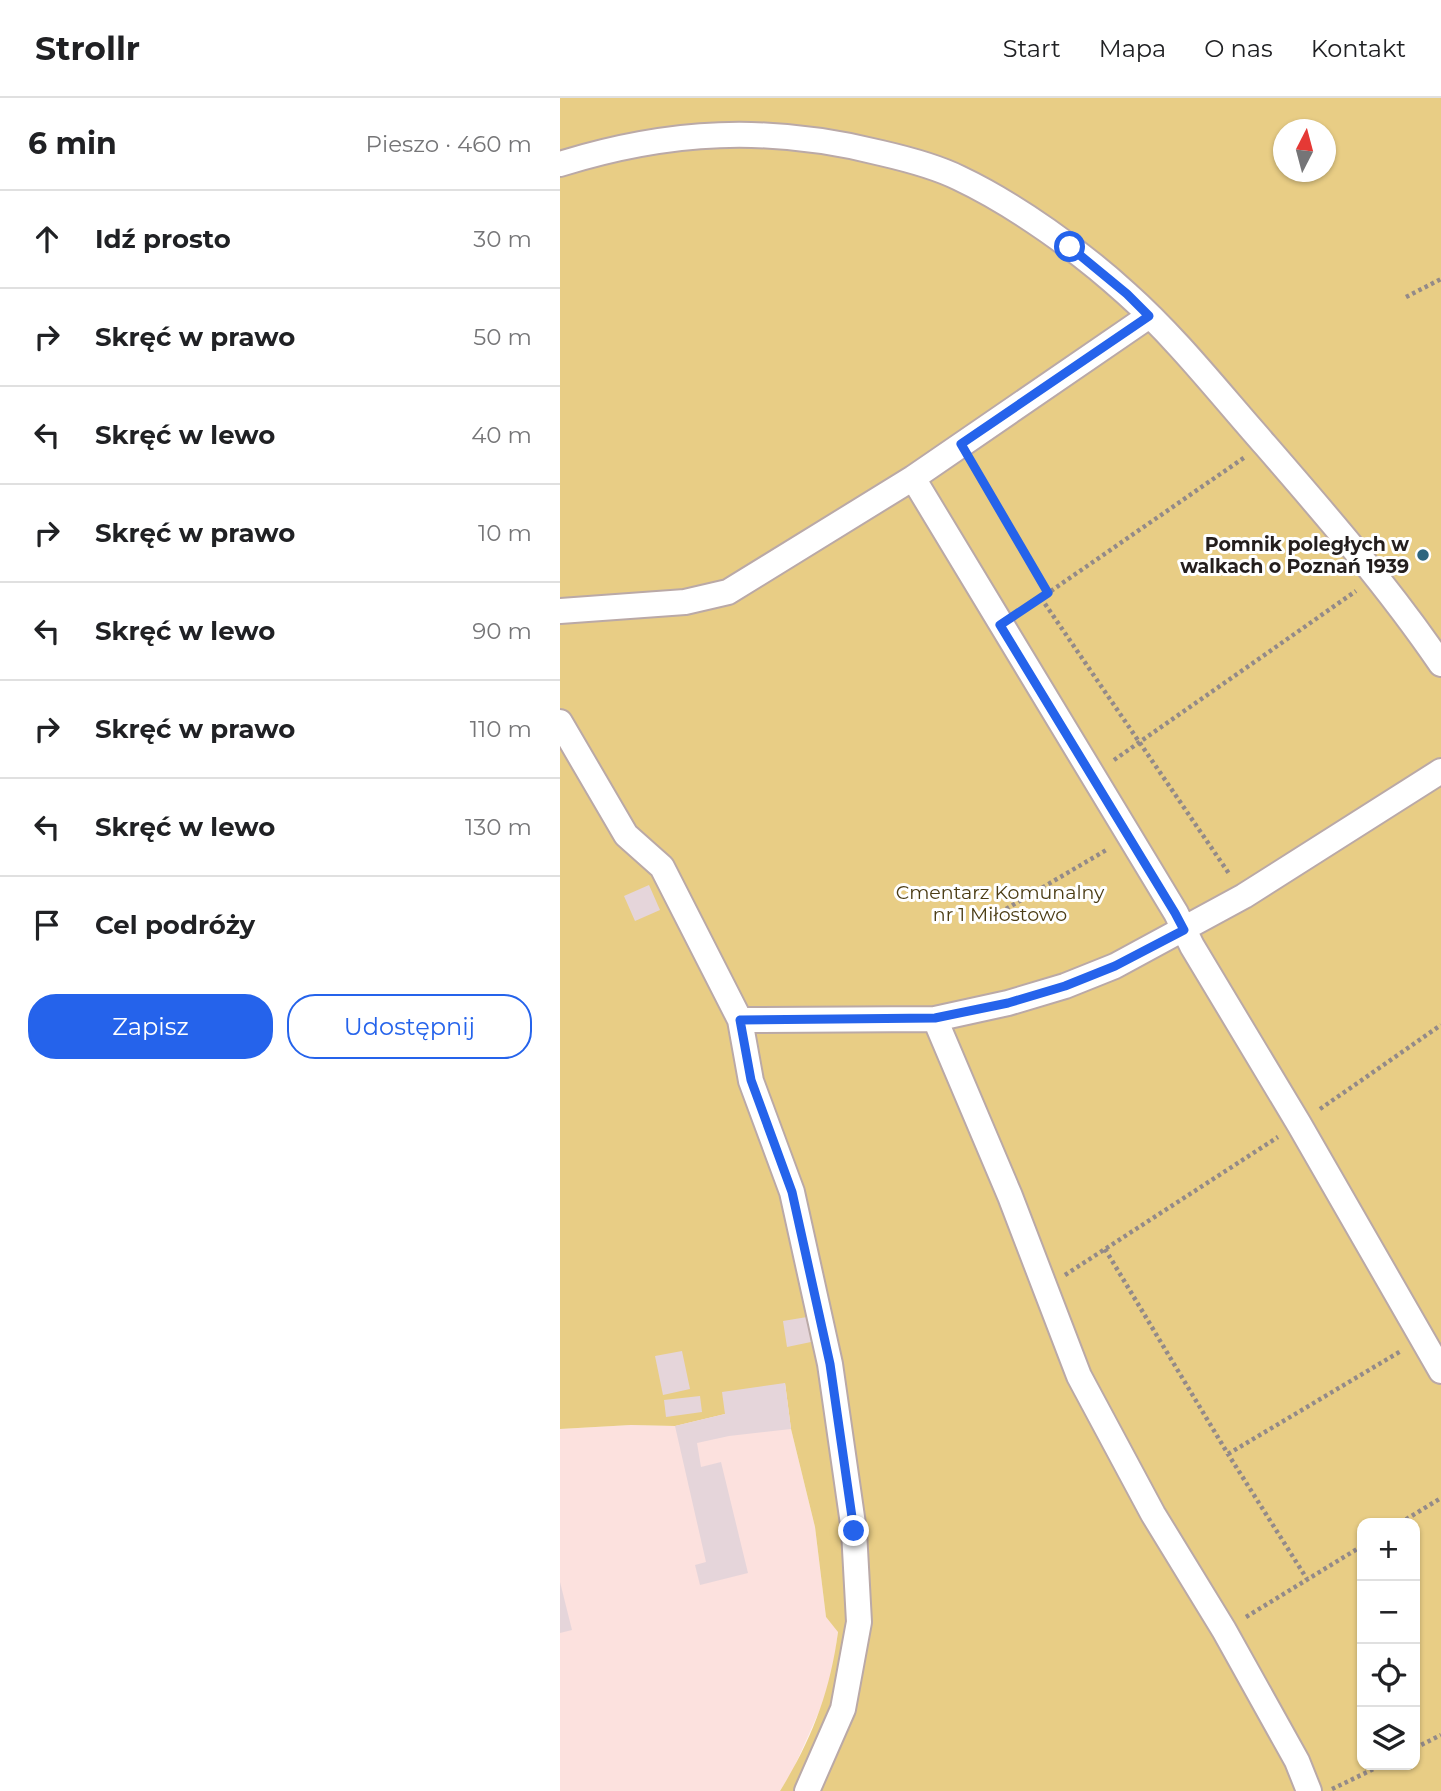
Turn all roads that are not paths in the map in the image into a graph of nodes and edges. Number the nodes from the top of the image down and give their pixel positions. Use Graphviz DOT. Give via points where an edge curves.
graph roads {
  1 [pos="560,164"];
  2 [pos="1149,316"];
  3 [pos="913,478"];
  4 [pos="560,611"];
  5 [pos="1441,664"];
  6 [pos="560,722"];
  7 [pos="1441,771"];
  8 [pos="1184,930"];
  9 [pos="935,1018"];
  10 [pos="740,1020"];
  11 [pos="1441,1371"];
  12 [pos="807,1791"];
  13 [pos="1309,1791"];
  1 -- 2 [label="street" via="674,137 725,134 811,139 904,159 958,177 1012,208 1070,247"];
  2 -- 3 [label="street"];
  2 -- 5 [label="street" via="1329,518"];
  3 -- 4 [label="street" via="728,592 685,602"];
  3 -- 8 [label="street"];
  6 -- 10 [label="street" via="626,835 662,867"];
  7 -- 8 [label="street"];
  8 -- 9 [label="street" via="1065,986"];
  8 -- 11 [label="street"];
  9 -- 10 [label="street"];
  9 -- 13 [label="street" via="1079,1376 1153,1514 1297,1761"];
  10 -- 12 [label="street" via="751,1080 795,1205 830,1364 854,1531 859,1622 843,1709"];
}
